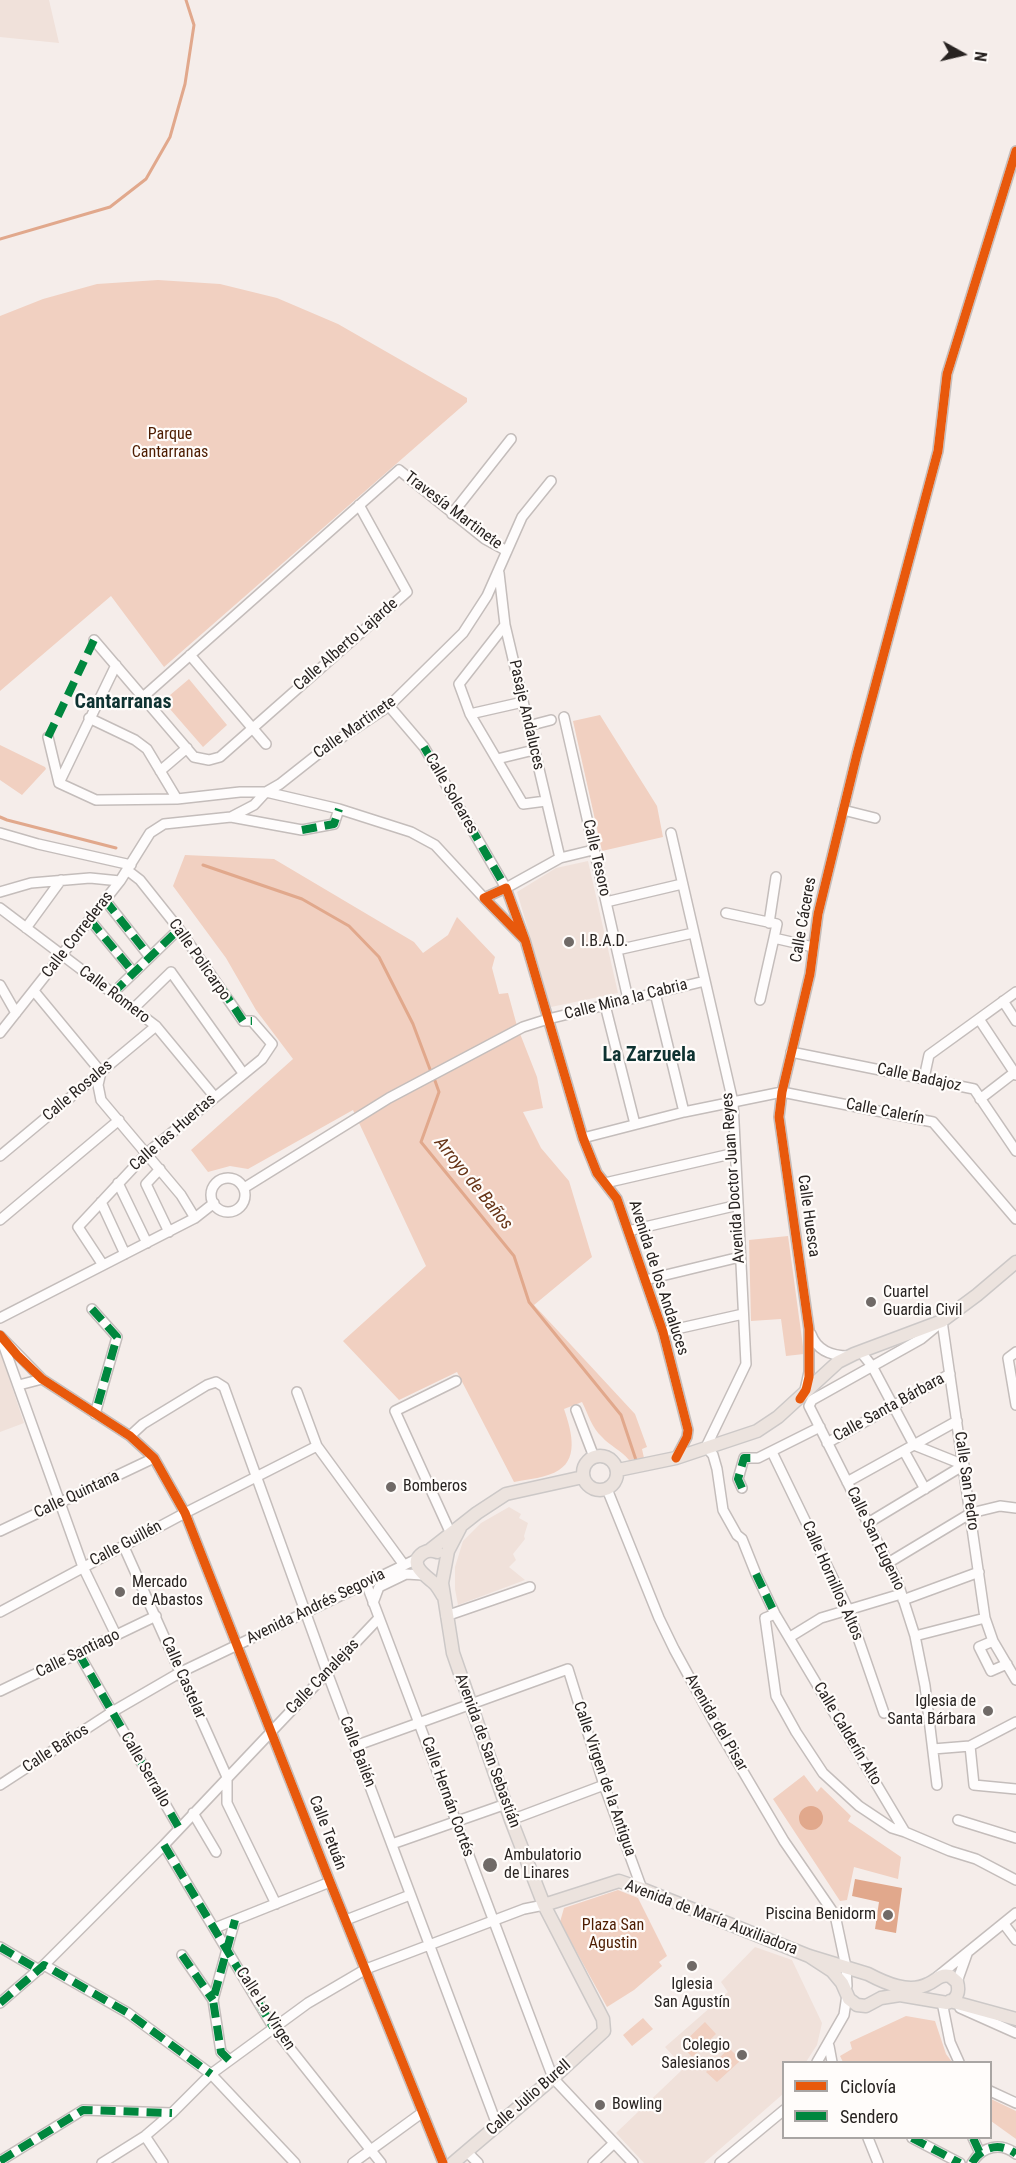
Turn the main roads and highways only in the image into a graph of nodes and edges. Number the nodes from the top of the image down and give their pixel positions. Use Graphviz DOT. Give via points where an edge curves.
graph roads {
  1 [pos="1016,1262"];
  2 [pos="618,1470"];
  3 [pos="583,1477"];
  4 [pos="455,1531"];
  5 [pos="430,1550"];
  6 [pos="444,1566"];
  7 [pos="425,1576"];
  8 [pos="443,1597"];
  9 [pos="544,1905"];
  10 [pos="809,1956"];
  11 [pos="864,1973"];
  12 [pos="935,1979"];
  13 [pos="876,1980"];
  14 [pos="847,1991"];
  15 [pos="948,1997"];
  16 [pos="874,2001"];
  17 [pos="1016,2019"];
  18 [pos="604,2031"];
  19 [pos="453,2163"];
  1 -- 2 [label="main road" via="942,1321 855,1354 830,1370 805,1403 757,1431 676,1458"];
  2 -- 3 [label="main road" via="616,1480 607,1489 591,1488"];
  2 -- 3 [label="main road" via="608,1457 594,1456 586,1463"];
  3 -- 4 [label="main road" via="506,1494"];
  4 -- 5 [label="main road"];
  4 -- 6 [label="main road"];
  5 -- 6 [label="main road" via="441,1554"];
  5 -- 7 [label="main road" via="419,1558 418,1567"];
  6 -- 7 [label="main road" via="436,1577"];
  6 -- 8 [label="main road, Avenida de San Sebastián"];
  7 -- 8 [label="main road, Avenida de San Sebastián"];
  8 -- 9 [label="main road, Avenida de San Sebastián" via="453,1653"];
  9 -- 10 [label="main road, Avenida de María Auxiliadora" via="619,1881"];
  9 -- 18 [label="main road, Avenida de San Sebastián" via="603,2019"];
  10 -- 11 [label="main road, Avenida de María Auxiliadora"];
  10 -- 14 [label="main road, Avenida de María Auxiliadora" via="832,1971"];
  11 -- 13 [label="main road, Avenida de María Auxiliadora"];
  11 -- 14 [label="main road" via="852,1977"];
  12 -- 13 [label="main road, Avenida de María Auxiliadora" via="911,1987"];
  12 -- 15 [label="main road" via="931,1989"];
  12 -- 15 [label="main road" via="948,1975"];
  13 -- 16 [label="main road" via="879,1991"];
  14 -- 16 [label="main road, Avenida de María Auxiliadora" via="853,2002 861,2006"];
  15 -- 16 [label="main road" via="900,1995"];
  15 -- 17 [label="main road"];
  18 -- 19 [label="main road, Calle Julio Burell"];
}
